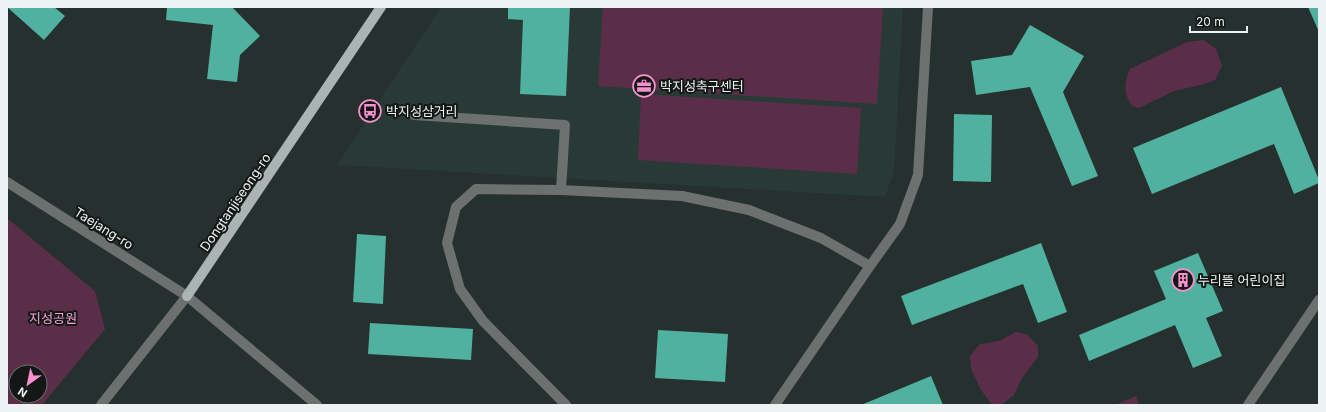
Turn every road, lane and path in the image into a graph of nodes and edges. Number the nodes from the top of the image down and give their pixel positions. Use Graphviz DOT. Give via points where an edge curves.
graph roads {
  1 [pos="381,7"];
  2 [pos="928,7"];
  3 [pos="414,115"];
  4 [pos="7,182"];
  5 [pos="560,190"];
  6 [pos="870,266"];
  7 [pos="187,296"];
  8 [pos="1319,300"];
  9 [pos="101,405"];
  10 [pos="317,405"];
  11 [pos="566,405"];
  12 [pos="775,405"];
  13 [pos="1248,405"];
  1 -- 7 [label="main road, Dongtanjiseong-ro"];
  2 -- 6 [label="street" via="918,175 900,224"];
  3 -- 5 [label="street" via="564,125"];
  4 -- 7 [label="street, Taejang-ro"];
  5 -- 6 [label="street" via="682,196 749,210 821,238"];
  5 -- 11 [label="street" via="476,189 456,207 447,243 460,289 483,321"];
  6 -- 12 [label="street"];
  7 -- 9 [label="street, Dongtanjiseong-ro"];
  7 -- 10 [label="street, Taejang-ro"];
  8 -- 13 [label="street"];
}
